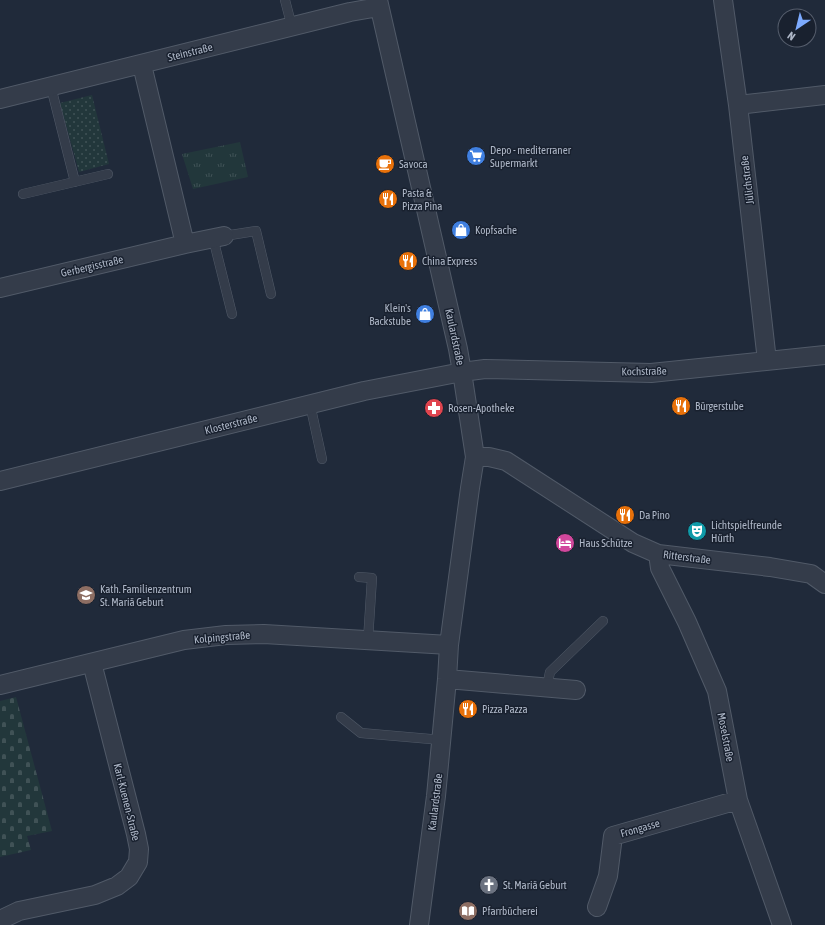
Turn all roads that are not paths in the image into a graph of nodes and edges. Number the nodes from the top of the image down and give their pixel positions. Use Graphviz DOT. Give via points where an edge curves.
graph roads {
  1 [pos="285,0"];
  2 [pos="723,0"];
  3 [pos="379,3"];
  4 [pos="292,27"];
  5 [pos="142,64"];
  6 [pos="51,87"];
  7 [pos="825,95"];
  8 [pos="0,99"];
  9 [pos="738,105"];
  10 [pos="108,174"];
  11 [pos="75,182"];
  12 [pos="23,194"];
  13 [pos="219,237"];
  14 [pos="185,244"];
  15 [pos="0,288"];
  16 [pos="271,294"];
  17 [pos="232,314"];
  18 [pos="825,355"];
  19 [pos="767,361"];
  20 [pos="462,372"];
  21 [pos="310,404"];
  22 [pos="475,457"];
  23 [pos="322,458"];
  24 [pos="0,481"];
  25 [pos="658,554"];
  26 [pos="359,577"];
  27 [pos="825,584"];
  28 [pos="604,621"];
  29 [pos="368,640"];
  30 [pos="449,645"];
  31 [pos="92,663"];
  32 [pos="447,679"];
  33 [pos="0,685"];
  34 [pos="548,687"];
  35 [pos="576,690"];
  36 [pos="341,718"];
  37 [pos="442,740"];
  38 [pos="738,800"];
  39 [pos="597,907"];
  40 [pos="0,920"];
  41 [pos="419,925"];
  42 [pos="782,925"];
  1 -- 4 [label="lane"];
  2 -- 9 [label="street, Jülichstraße"];
  3 -- 4 [label="street, Steinstraße"];
  3 -- 20 [label="street, Kaulardstraße"];
  4 -- 5 [label="street, Steinstraße"];
  5 -- 6 [label="street, Steinstraße"];
  5 -- 14 [label="street"];
  6 -- 8 [label="street, Steinstraße"];
  6 -- 11 [label="lane"];
  7 -- 9 [label="street"];
  9 -- 19 [label="street, Jülichstraße"];
  10 -- 11 [label="lane"];
  11 -- 12 [label="lane"];
  13 -- 14 [label="street, Gerbergisstraße"];
  13 -- 16 [label="lane" via="256,231"];
  13 -- 17 [label="lane"];
  14 -- 15 [label="street, Gerbergisstraße"];
  18 -- 19 [label="street, Kochstraße"];
  19 -- 20 [label="street, Kochstraße" via="651,373 490,369"];
  20 -- 21 [label="street, Klosterstraße"];
  20 -- 22 [label="street, Kaulardstraße"];
  21 -- 23 [label="lane"];
  21 -- 24 [label="street, Klosterstraße"];
  22 -- 25 [label="street, Ritterstraße" via="506,461 633,543"];
  22 -- 30 [label="street, Kaulardstraße"];
  25 -- 27 [label="street, Ritterstraße" via="811,574"];
  25 -- 38 [label="street, Moselstraße" via="660,568 717,691"];
  26 -- 29 [label="lane" via="372,578"];
  28 -- 34 [label="lane" via="550,672"];
  29 -- 30 [label="street, Kolpingstraße"];
  29 -- 31 [label="street, Kolpingstraße" via="264,634 226,635 184,640"];
  30 -- 32 [label="street, Kaulardstraße"];
  31 -- 33 [label="street, Kolpingstraße"];
  31 -- 40 [label="street, Karl-Kuenen-Straße" via="136,834 138,862 129,877 117,886 95,895 18,911"];
  32 -- 34 [label="street"];
  32 -- 37 [label="street, Kaulardstraße"];
  34 -- 35 [label="street"];
  36 -- 37 [label="lane" via="361,733"];
  37 -- 41 [label="street, Kaulardstraße"];
  38 -- 39 [label="street, Frongasse" via="613,836 608,876"];
  38 -- 42 [label="street, Moselstraße"];
}
